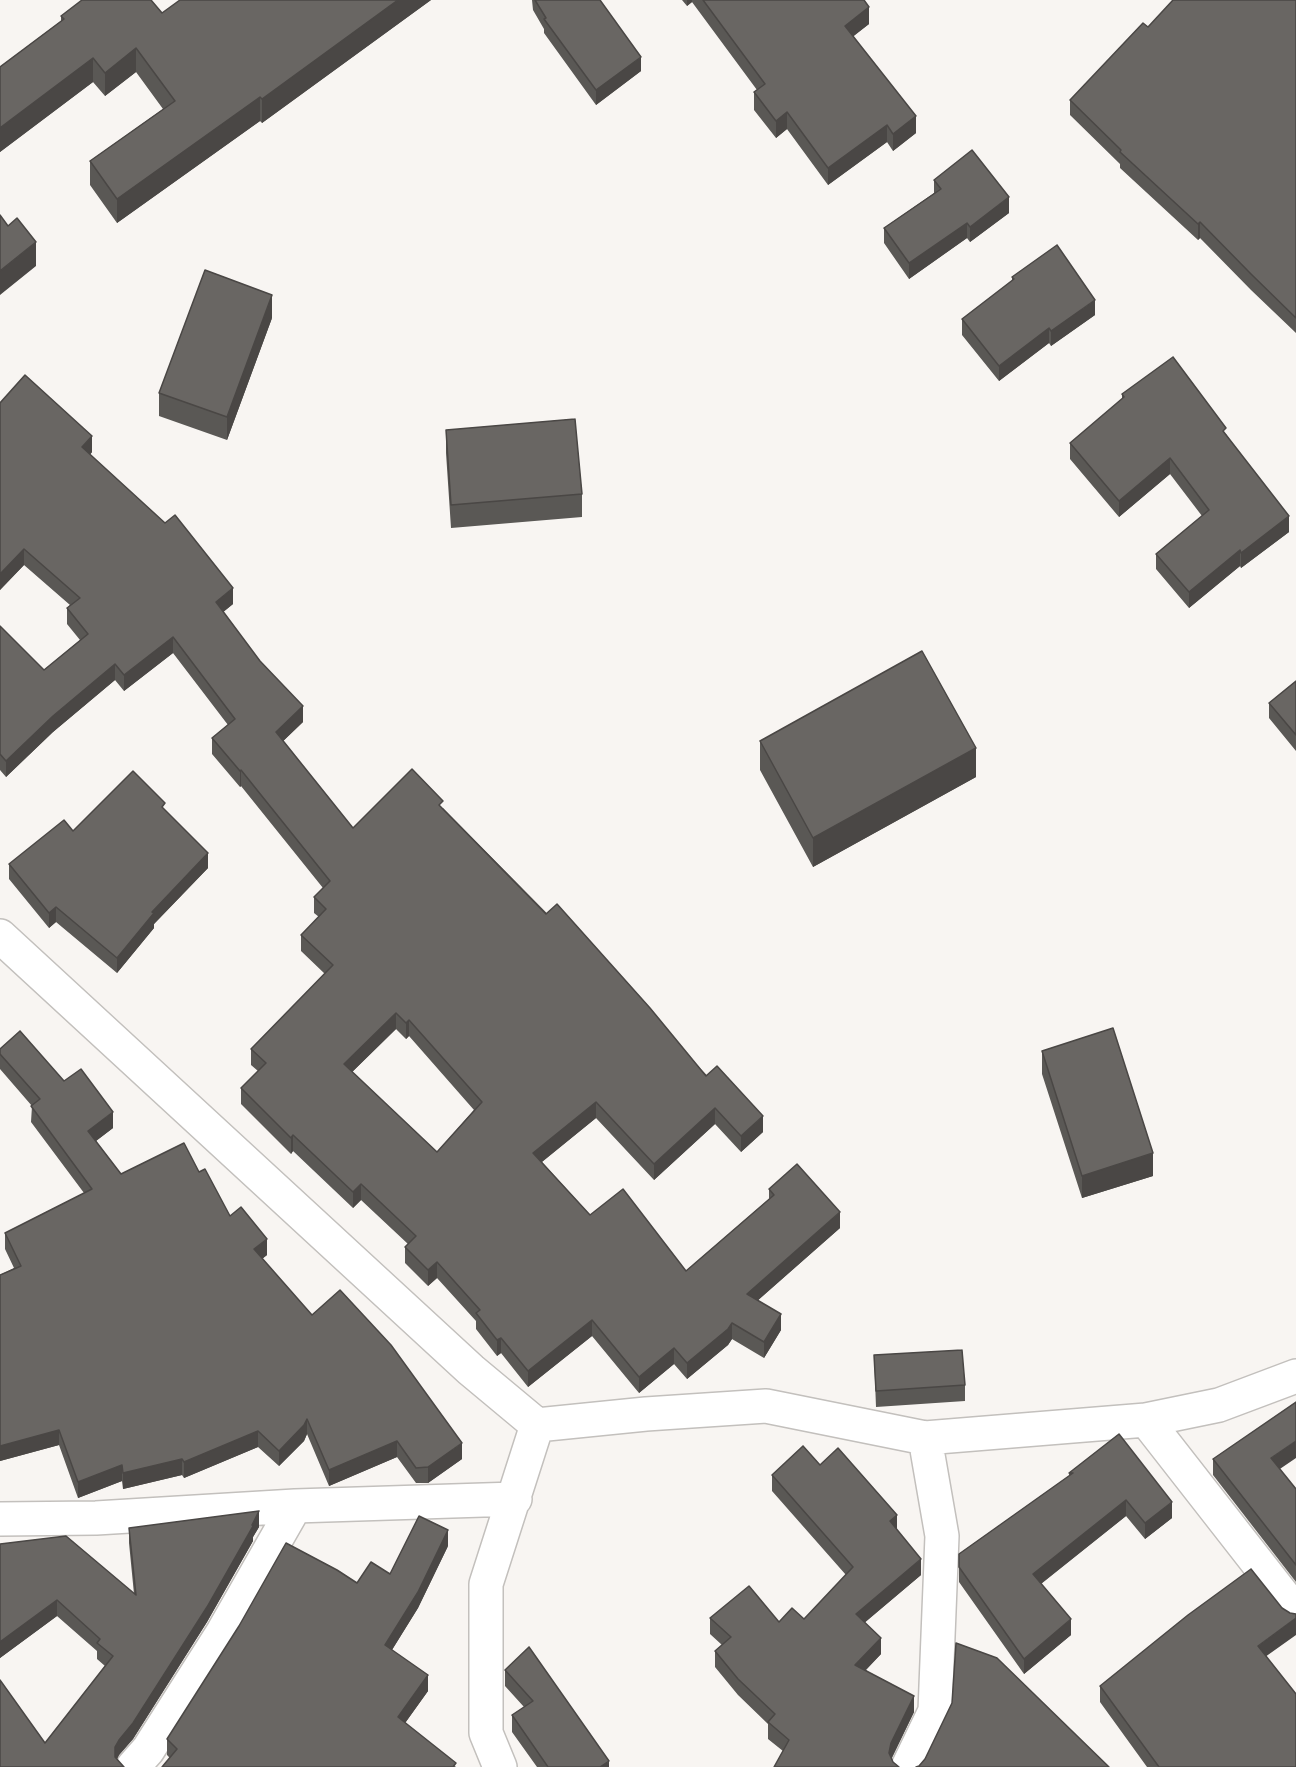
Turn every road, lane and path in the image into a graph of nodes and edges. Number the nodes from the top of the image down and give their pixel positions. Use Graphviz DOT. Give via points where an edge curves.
graph roads {
  1 [pos="0,936"];
  2 [pos="1296,1376"];
  3 [pos="1146,1420"];
  4 [pos="537,1425"];
  5 [pos="925,1438"];
  6 [pos="515,1499"];
  7 [pos="295,1506"];
  8 [pos="0,1519"];
  9 [pos="1296,1612"];
  10 [pos="133,1767"];
  11 [pos="500,1767"];
  12 [pos="908,1767"];
  1 -- 4 [label="street" via="471,1370"];
  2 -- 3 [label="street" via="1219,1405"];
  3 -- 5 [label="street"];
  3 -- 9 [label="street"];
  4 -- 5 [label="street" via="766,1406"];
  4 -- 6 [label="street"];
  5 -- 12 [label="street" via="942,1536 935,1711"];
  6 -- 7 [label="street"];
  6 -- 11 [label="street" via="486,1584 486,1733"];
  7 -- 8 [label="street" via="96,1518"];
  7 -- 10 [label="street" via="223,1632 148,1750"];
}
